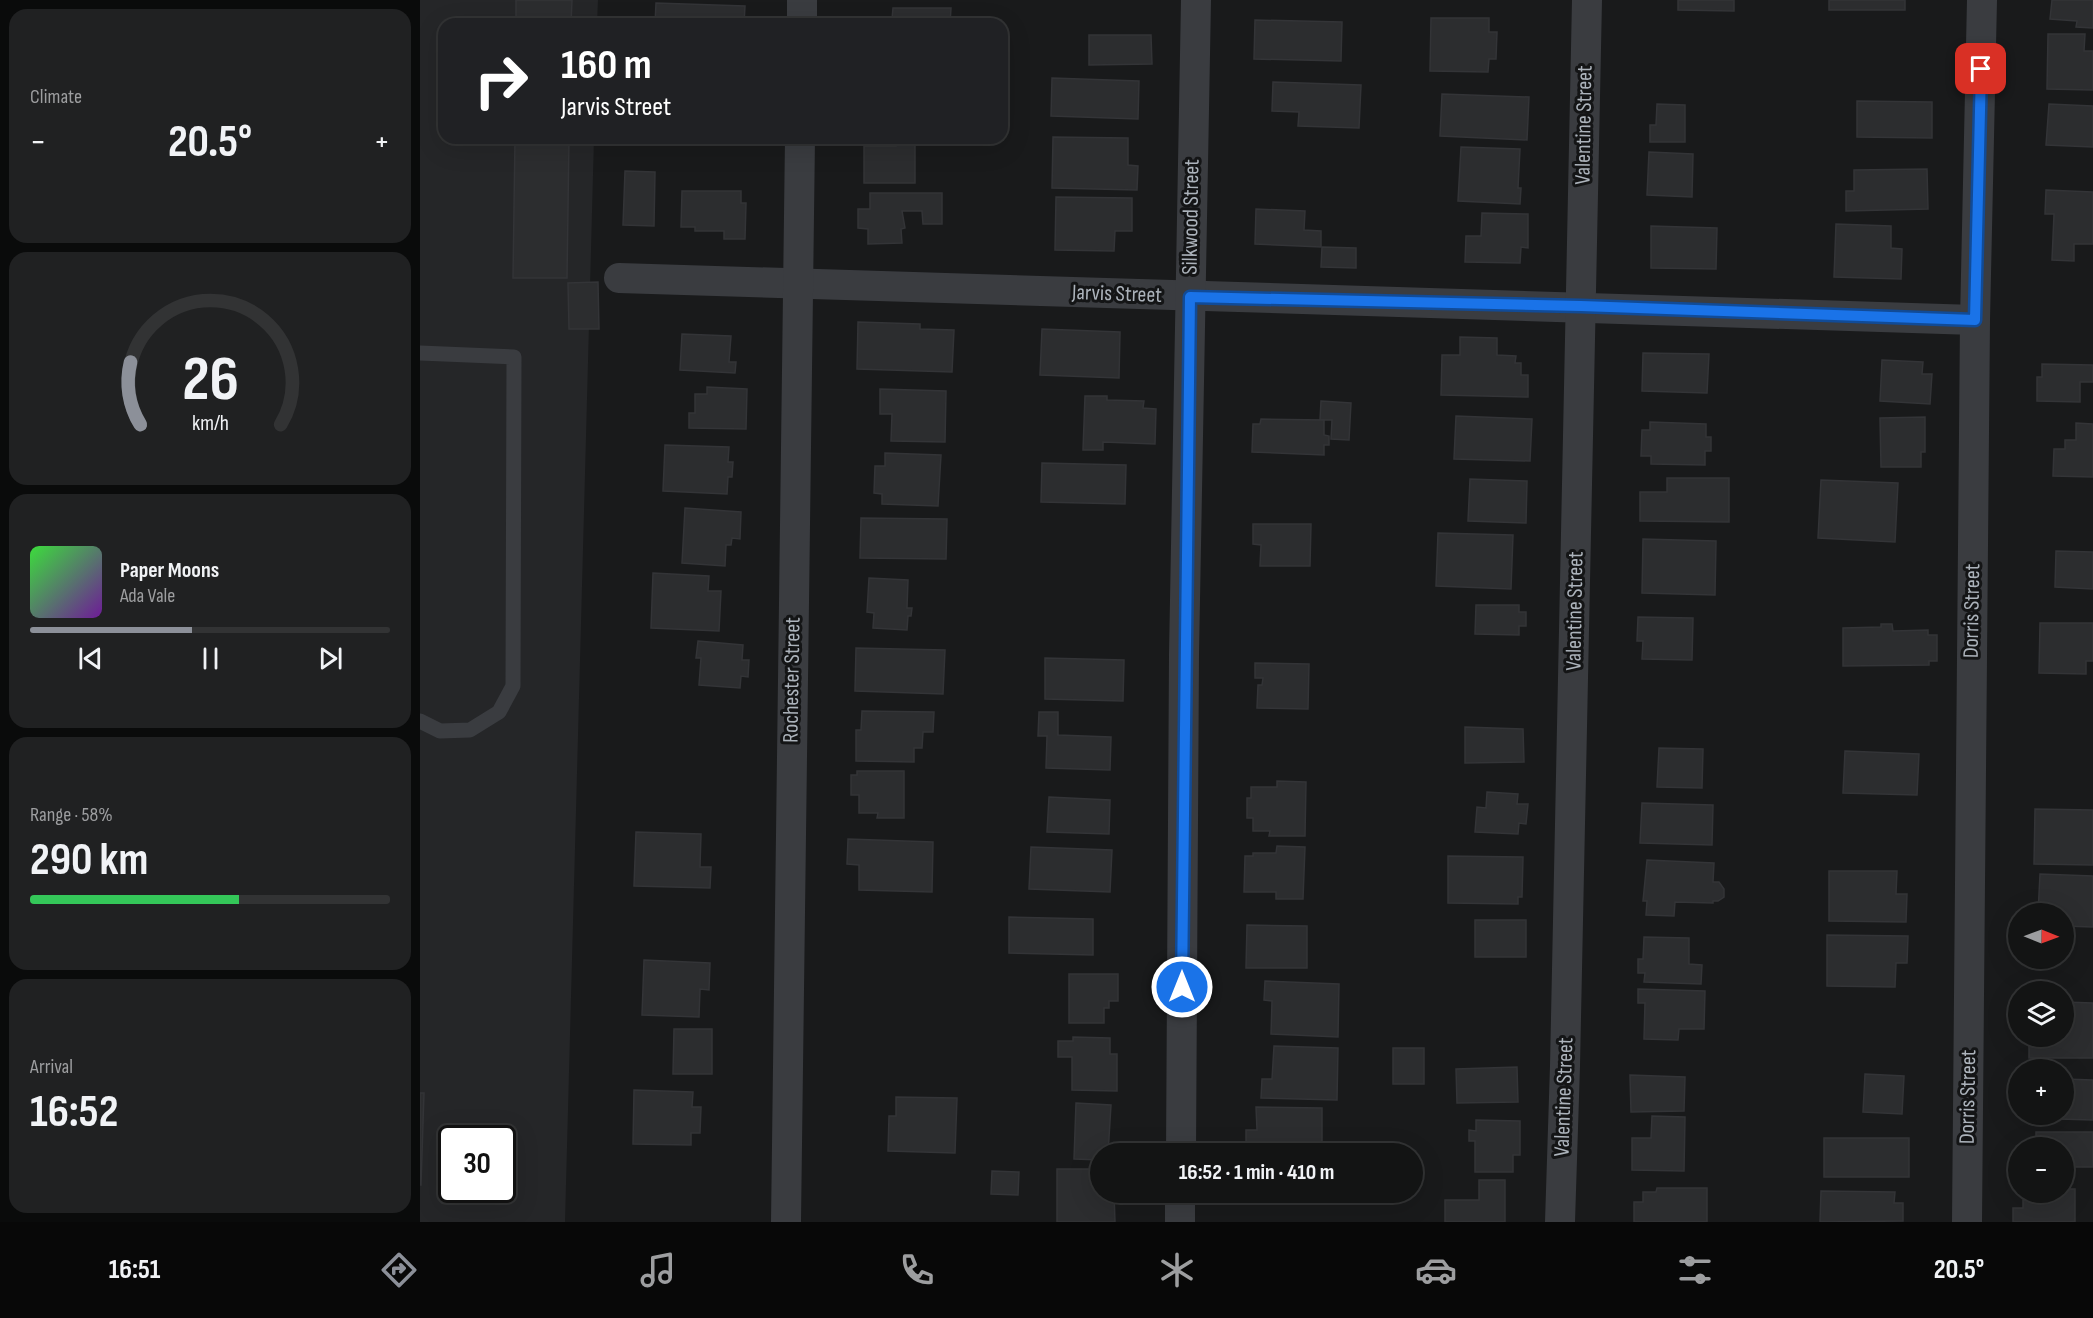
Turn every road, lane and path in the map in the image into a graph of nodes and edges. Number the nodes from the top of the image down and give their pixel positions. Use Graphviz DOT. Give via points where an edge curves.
graph roads {
  1 [pos="802,0"];
  2 [pos="1196,0"];
  3 [pos="1587,0"];
  4 [pos="1982,0"];
  5 [pos="802,18"];
  6 [pos="800,144"];
  7 [pos="619,278"];
  8 [pos="797,284"];
  9 [pos="1190,297"];
  10 [pos="1581,306"];
  11 [pos="1975,320"];
  12 [pos="420,353"];
  13 [pos="420,721"];
  14 [pos="1181,1143"];
  15 [pos="1180,1203"];
  16 [pos="786,1222"];
  17 [pos="1180,1222"];
  18 [pos="1560,1222"];
  19 [pos="1967,1222"];
  1 -- 5 [label="street"];
  2 -- 9 [label="street, Silkwood Street"];
  3 -- 10 [label="street, Valentine Street"];
  4 -- 11 [label="street, Dorris Street"];
  6 -- 8 [label="street, Rochester Street"];
  7 -- 8 [label="street, Jarvis Street"];
  8 -- 9 [label="street, Jarvis Street"];
  8 -- 16 [label="street, Rochester Street"];
  9 -- 10 [label="street, Jarvis Street"];
  9 -- 14 [label="street, Silkwood Street"];
  10 -- 11 [label="street, Jarvis Street"];
  10 -- 18 [label="street, Valentine Street"];
  11 -- 19 [label="street, Dorris Street"];
  12 -- 13 [label="lane" via="514,357 513,686 499,712 470,730 441,731"];
  15 -- 17 [label="street"];
}
